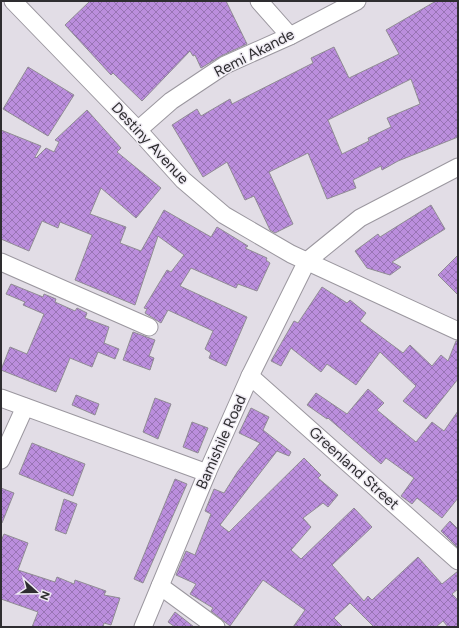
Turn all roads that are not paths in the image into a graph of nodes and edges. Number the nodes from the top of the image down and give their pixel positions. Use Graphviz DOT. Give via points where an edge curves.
graph roads {
  1 [pos="13,1"];
  2 [pos="259,1"];
  3 [pos="357,1"];
  4 [pos="290,36"];
  5 [pos="138,130"];
  6 [pos="458,167"];
  7 [pos="307,261"];
  8 [pos="1,262"];
  9 [pos="149,327"];
  10 [pos="458,331"];
  11 [pos="250,376"];
  12 [pos="1,398"];
  13 [pos="25,407"];
  14 [pos="1,460"];
  15 [pos="207,473"];
  16 [pos="458,561"];
  17 [pos="160,586"];
  18 [pos="142,627"];
  19 [pos="216,627"];
  1 -- 5 [label="street, Destiny Avenue"];
  2 -- 4 [label="street"];
  3 -- 4 [label="street, Remi Akande"];
  4 -- 5 [label="street, Remi Akande" via="225,65 171,101"];
  5 -- 7 [label="street, Destiny Avenue" via="183,180 224,215 290,254"];
  6 -- 7 [label="street" via="360,218"];
  7 -- 10 [label="street, Destiny Avenue"];
  7 -- 11 [label="street, Bamishile Road"];
  8 -- 9 [label="street"];
  11 -- 15 [label="street, Bamishile Road"];
  11 -- 16 [label="street, Greenland Street"];
  12 -- 13 [label="street"];
  13 -- 14 [label="street"];
  13 -- 15 [label="street"];
  15 -- 17 [label="street, Bamishile Road"];
  17 -- 18 [label="street, Bamishile Road"];
  17 -- 19 [label="street"];
}
